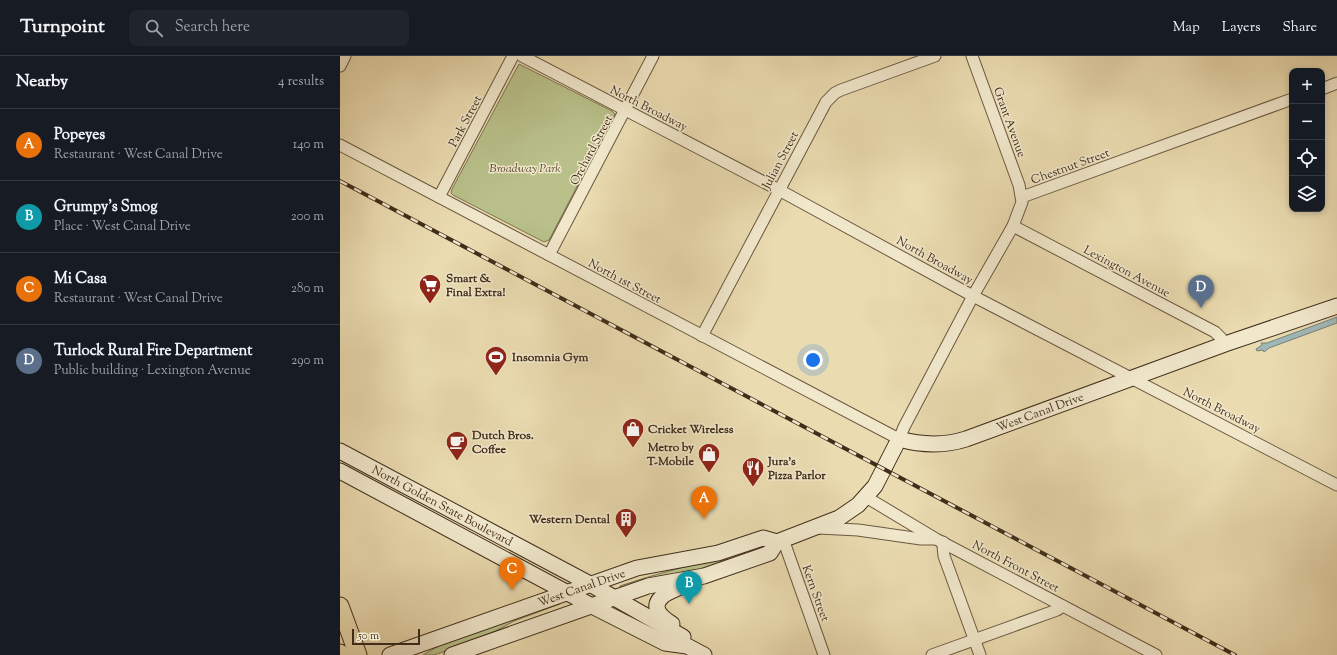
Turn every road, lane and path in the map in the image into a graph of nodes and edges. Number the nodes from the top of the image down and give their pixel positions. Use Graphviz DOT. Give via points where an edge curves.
graph roads {
  1 [pos="345,56"];
  2 [pos="513,56"];
  3 [pos="522,56"];
  4 [pos="653,56"];
  5 [pos="935,56"];
  6 [pos="972,56"];
  7 [pos="340,66"];
  8 [pos="1337,83"];
  9 [pos="1325,87"];
  10 [pos="1289,100"];
  11 [pos="626,111"];
  12 [pos="340,145"];
  13 [pos="779,190"];
  14 [pos="439,197"];
  15 [pos="1022,197"];
  16 [pos="1013,226"];
  17 [pos="549,255"];
  18 [pos="973,296"];
  19 [pos="1337,306"];
  20 [pos="702,336"];
  21 [pos="1225,344"];
  22 [pos="1132,378"];
  23 [pos="899,439"];
  24 [pos="340,451"];
  25 [pos="340,471"];
  26 [pos="1337,485"];
  27 [pos="367,486"];
  28 [pos="422,495"];
  29 [pos="866,498"];
  30 [pos="815,528"];
  31 [pos="940,540"];
  32 [pos="780,541"];
  33 [pos="687,579"];
  34 [pos="590,584"];
  35 [pos="567,592"];
  36 [pos="614,598"];
  37 [pos="340,606"];
  38 [pos="592,606"];
  39 [pos="1063,606"];
  40 [pos="974,640"];
  41 [pos="685,641"];
  42 [pos="358,655"];
  43 [pos="390,655"];
  44 [pos="452,655"];
  45 [pos="704,655"];
  46 [pos="824,655"];
  47 [pos="932,655"];
  48 [pos="980,655"];
  49 [pos="1156,655"];
  1 -- 7 [label="street"];
  2 -- 14 [label="street, Park Street"];
  3 -- 11 [label="street, North Broadway"];
  4 -- 11 [label="street, Orchard Street"];
  5 -- 13 [label="street, Julian Street" via="841,90 830,97"];
  6 -- 15 [label="street, Grant Avenue"];
  8 -- 9 [label="street"];
  10 -- 15 [label="street, Chestnut Street"];
  11 -- 13 [label="street, North Broadway"];
  11 -- 17 [label="street, Orchard Street"];
  12 -- 14 [label="street, North 1st Street"];
  13 -- 18 [label="street, North Broadway"];
  13 -- 20 [label="street, Julian Street"];
  14 -- 17 [label="street, North 1st Street"];
  15 -- 16 [label="street, Chestnut Street"];
  16 -- 18 [label="street, Chestnut Street"];
  16 -- 21 [label="street, Lexington Avenue" via="1215,332"];
  17 -- 20 [label="street, North 1st Street"];
  18 -- 22 [label="street, North Broadway"];
  18 -- 23 [label="street, Chestnut Street"];
  19 -- 21 [label="main road, West Canal Drive"];
  20 -- 23 [label="street, North 1st Street"];
  21 -- 22 [label="main road, West Canal Drive"];
  22 -- 23 [label="main road, West Canal Drive" via="961,441 926,444"];
  22 -- 26 [label="street, North Broadway"];
  23 -- 29 [label="main road, West Canal Drive" via="879,479"];
  24 -- 28 [label="main road, North Golden State Boulevard"];
  25 -- 27 [label="main road, North Golden State Boulevard"];
  27 -- 28 [label="main road" via="376,483 402,494"];
  27 -- 35 [label="main road, North Golden State Boulevard"];
  28 -- 34 [label="main road, North Golden State Boulevard"];
  29 -- 30 [label="main road, West Canal Drive" via="839,518"];
  29 -- 31 [label="street, North Front Street"];
  30 -- 31 [label="street" via="858,530"];
  30 -- 32 [label="main road, West Canal Drive"];
  31 -- 39 [label="street, North Front Street"];
  31 -- 40 [label="street"];
  32 -- 33 [label="main road, West Canal Drive" via="770,553 710,574"];
  32 -- 34 [label="main road, West Canal Drive" via="763,538 718,553 637,568"];
  32 -- 46 [label="street, Kern Street"];
  33 -- 36 [label="main road, West Canal Drive" via="657,584"];
  33 -- 41 [label="main road" via="681,587 663,596 657,606 660,616 678,628"];
  34 -- 35 [label="main road, West Canal Drive"];
  34 -- 36 [label="main road, North Golden State Boulevard"];
  35 -- 38 [label="main road, North Golden State Boulevard"];
  35 -- 43 [label="main road, West Canal Drive"];
  36 -- 38 [label="main road, West Canal Drive"];
  36 -- 41 [label="main road, North Golden State Boulevard"];
  37 -- 42 [label="main road"];
  38 -- 41 [label="main road, North Golden State Boulevard" via="665,643"];
  38 -- 44 [label="main road, West Canal Drive"];
  39 -- 40 [label="street"];
  39 -- 49 [label="street, North Front Street"];
  40 -- 47 [label="street"];
  40 -- 48 [label="street"];
  41 -- 45 [label="main road, North Golden State Boulevard"];
}
